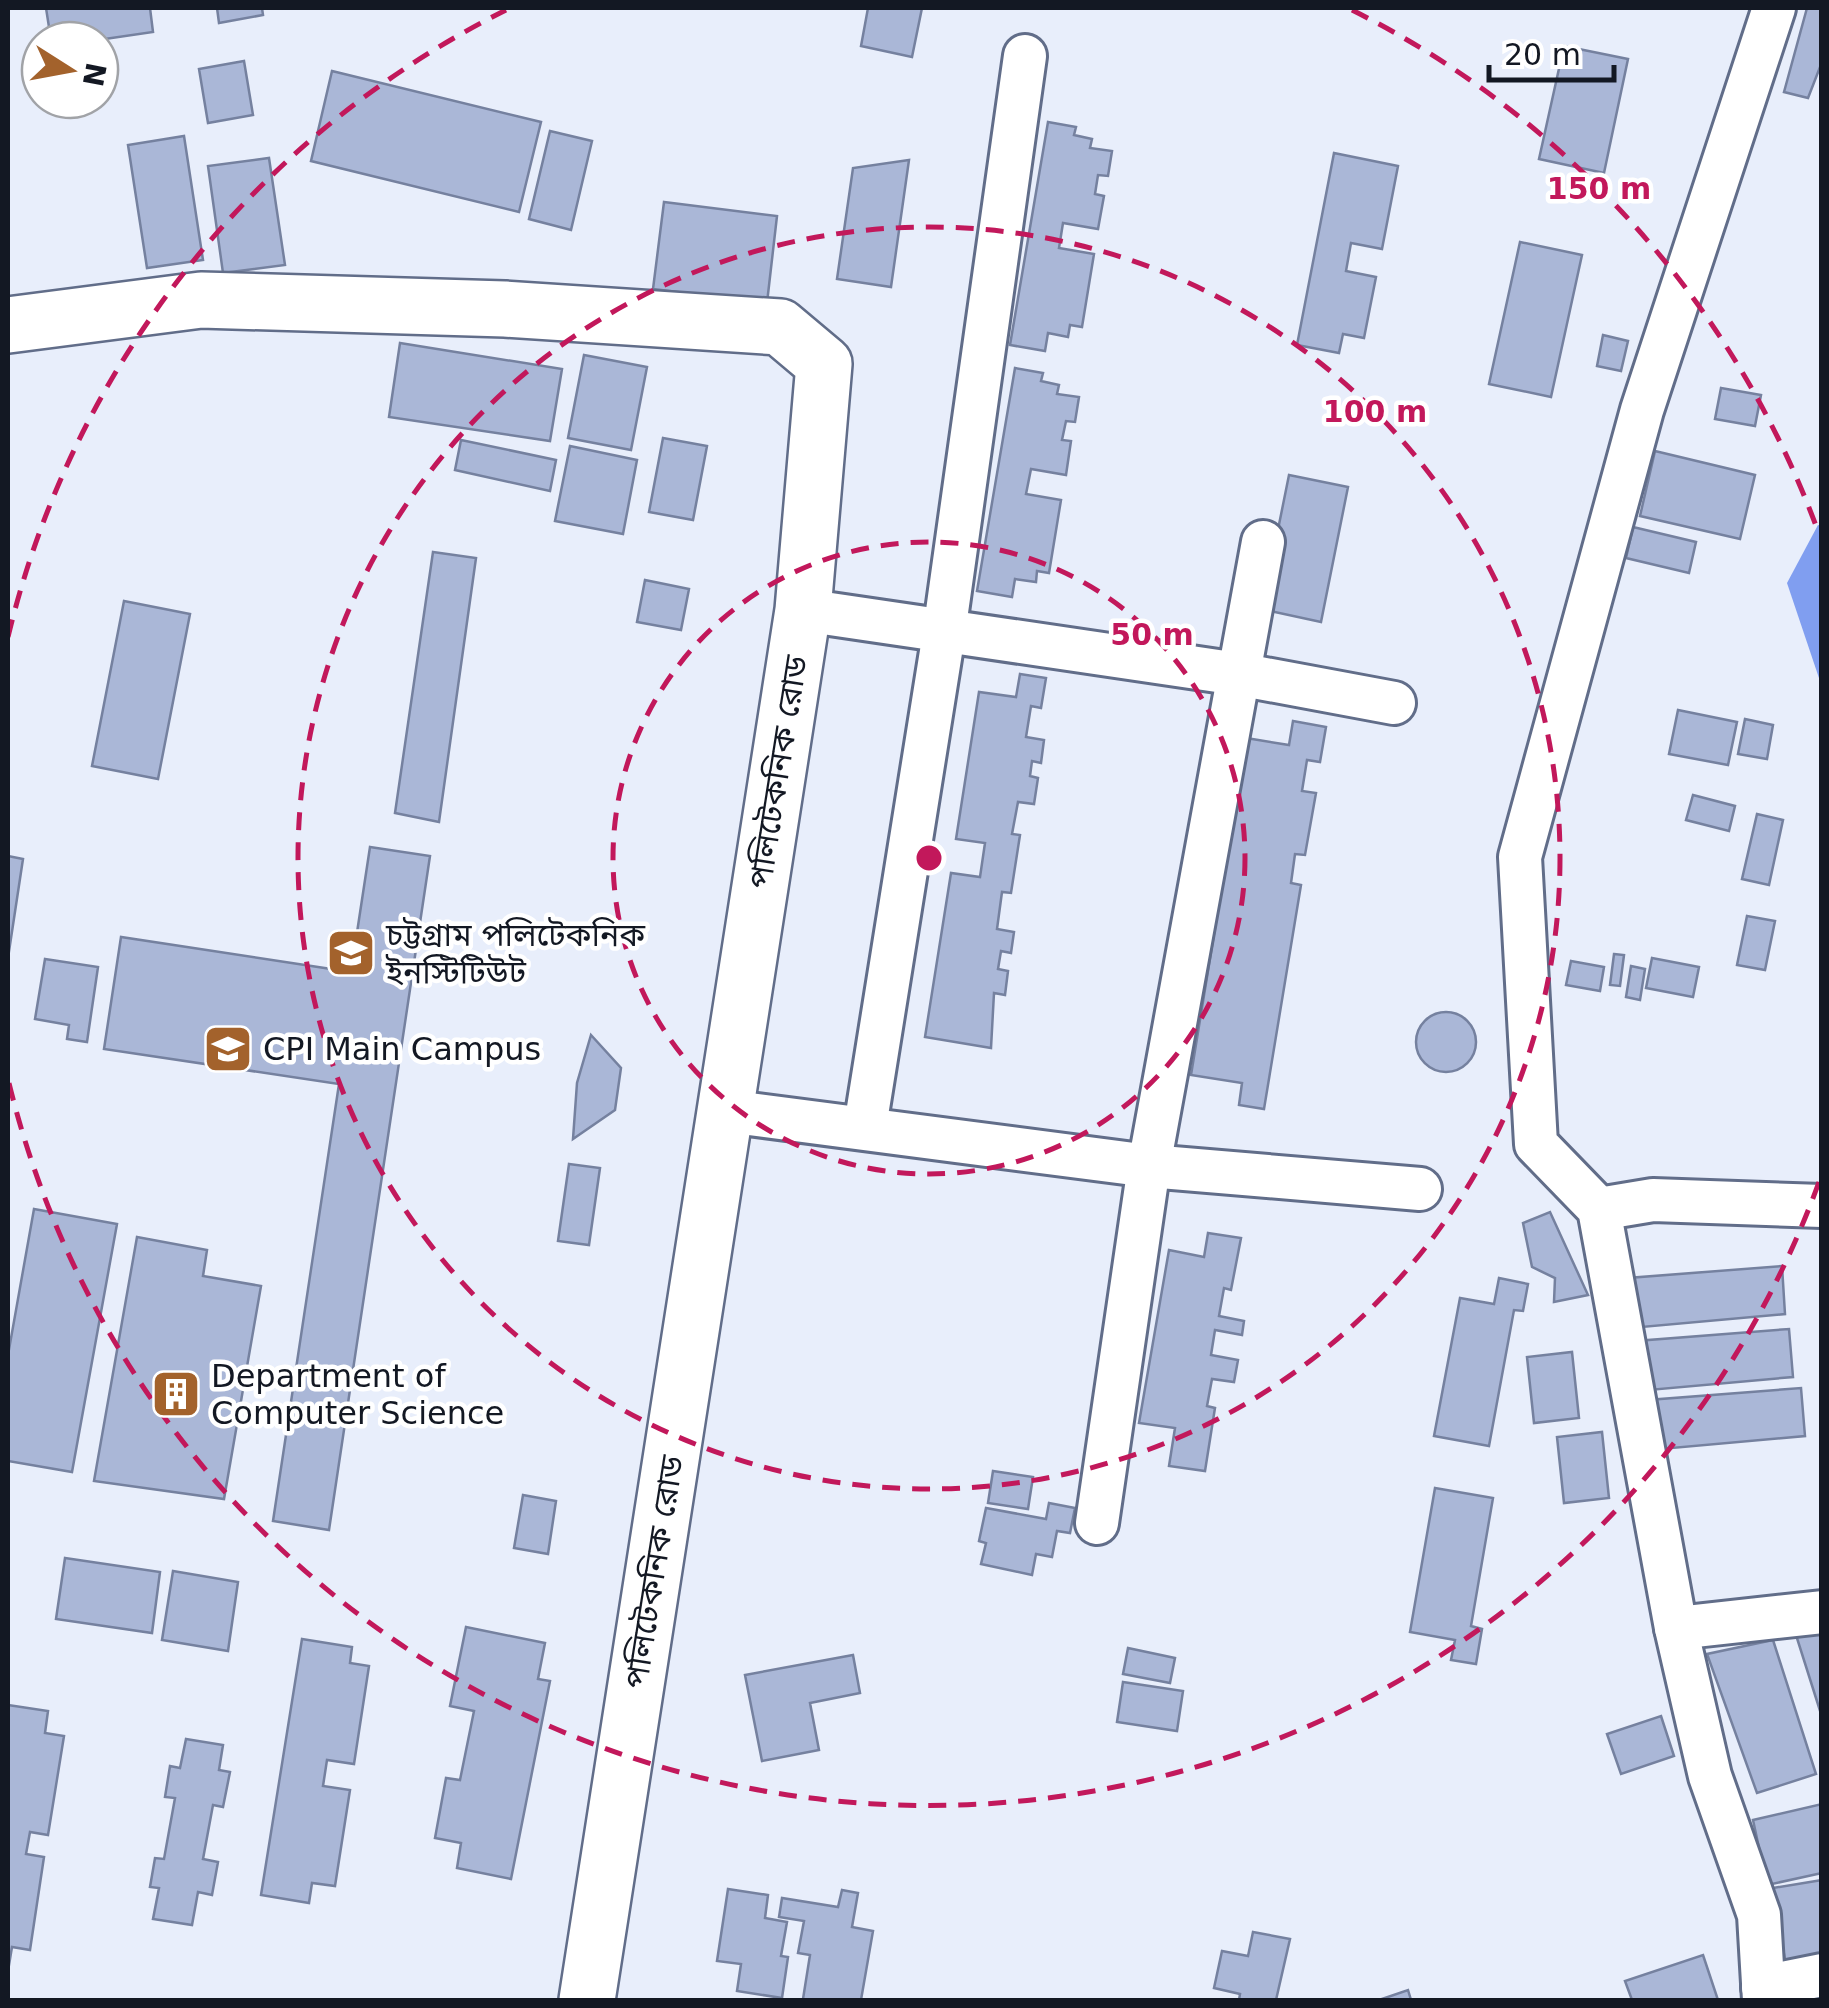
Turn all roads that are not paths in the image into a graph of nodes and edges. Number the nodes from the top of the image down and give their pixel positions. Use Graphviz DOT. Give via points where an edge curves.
graph roads {
  1 [pos="1774,8"];
  2 [pos="1026,56"];
  3 [pos="8,325"];
  4 [pos="1263,542"];
  5 [pos="803,610"];
  6 [pos="944,633"];
  7 [pos="1238,674"];
  8 [pos="1394,703"];
  9 [pos="726,1111"];
  10 [pos="865,1127"];
  11 [pos="1149,1166"];
  12 [pos="1420,1188"];
  13 [pos="1822,1206"];
  14 [pos="1599,1209"];
  15 [pos="1097,1522"];
  16 [pos="1822,1612"];
  17 [pos="1676,1628"];
  18 [pos="1822,1975"];
  19 [pos="1763,1994"];
  20 [pos="587,2000"];
  1 -- 14 [label="street" via="1642,410 1520,857 1536,1144"];
  2 -- 6 [label="street"];
  3 -- 5 [label="main road, পলিটেকনিক রোড" via="201,300 505,309 780,327 824,364"];
  4 -- 7 [label="street"];
  5 -- 6 [label="street"];
  5 -- 9 [label="main road, পলিটেকনিক রোড"];
  6 -- 7 [label="street"];
  6 -- 10 [label="street"];
  7 -- 8 [label="street"];
  7 -- 11 [label="street"];
  9 -- 10 [label="street"];
  9 -- 20 [label="main road, পলিটেকনিক রোড"];
  10 -- 11 [label="street"];
  11 -- 12 [label="street"];
  11 -- 15 [label="street"];
  13 -- 14 [label="street" via="1653,1200"];
  14 -- 17 [label="street"];
  16 -- 17 [label="street"];
  17 -- 19 [label="street" via="1710,1776 1758,1915"];
  18 -- 19 [label="street"];
}
